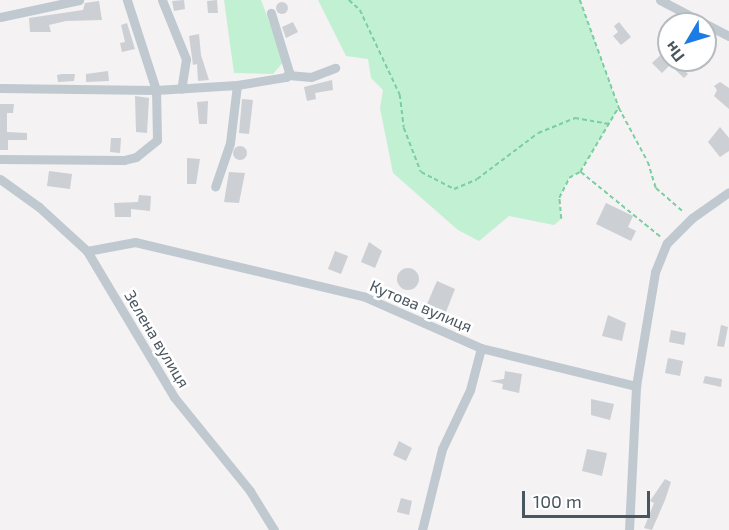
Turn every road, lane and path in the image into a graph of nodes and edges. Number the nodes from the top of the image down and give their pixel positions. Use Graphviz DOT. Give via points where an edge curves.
graph roads {
  1 [pos="79,0"];
  2 [pos="127,0"];
  3 [pos="162,0"];
  4 [pos="350,0"];
  5 [pos="580,0"];
  6 [pos="660,0"];
  7 [pos="271,13"];
  8 [pos="0,17"];
  9 [pos="729,36"];
  10 [pos="335,68"];
  11 [pos="288,75"];
  12 [pos="237,85"];
  13 [pos="0,88"];
  14 [pos="181,88"];
  15 [pos="156,90"];
  16 [pos="619,108"];
  17 [pos="609,124"];
  18 [pos="0,159"];
  19 [pos="580,172"];
  20 [pos="0,179"];
  21 [pos="215,187"];
  22 [pos="729,192"];
  23 [pos="693,218"];
  24 [pos="561,219"];
  25 [pos="667,243"];
  26 [pos="87,251"];
  27 [pos="481,348"];
  28 [pos="636,386"];
  29 [pos="274,530"];
  30 [pos="422,530"];
  31 [pos="629,530"];
  1 -- 8 [label="street"];
  2 -- 15 [label="street"];
  3 -- 14 [label="street" via="186,59"];
  4 -- 17 [label="path" via="360,10 400,95 404,128 421,172 454,189 477,179 538,133 575,118"];
  5 -- 16 [label="path"];
  6 -- 9 [label="street"];
  7 -- 11 [label="street" via="288,61"];
  10 -- 11 [label="street" via="311,77"];
  11 -- 12 [label="street"];
  12 -- 14 [label="street"];
  12 -- 21 [label="street" via="230,143"];
  13 -- 15 [label="street"];
  14 -- 15 [label="street"];
  15 -- 18 [label="street" via="157,140 136,157"];
  16 -- 17 [label="path"];
  16 -- 23 [label="path" via="648,162 656,188"];
  17 -- 19 [label="path"];
  19 -- 24 [label="path" via="569,178 559,198"];
  19 -- 25 [label="path"];
  20 -- 26 [label="street, Зелена вулиця" via="39,207"];
  22 -- 23 [label="street"];
  23 -- 25 [label="street"];
  25 -- 28 [label="street" via="655,272"];
  26 -- 27 [label="street, Кутова вулиця" via="135,242 365,297"];
  26 -- 29 [label="street, Зелена вулиця" via="174,397 250,491"];
  27 -- 28 [label="street, Кутова вулиця"];
  27 -- 30 [label="street" via="470,390 442,449"];
  28 -- 31 [label="street"];
}
